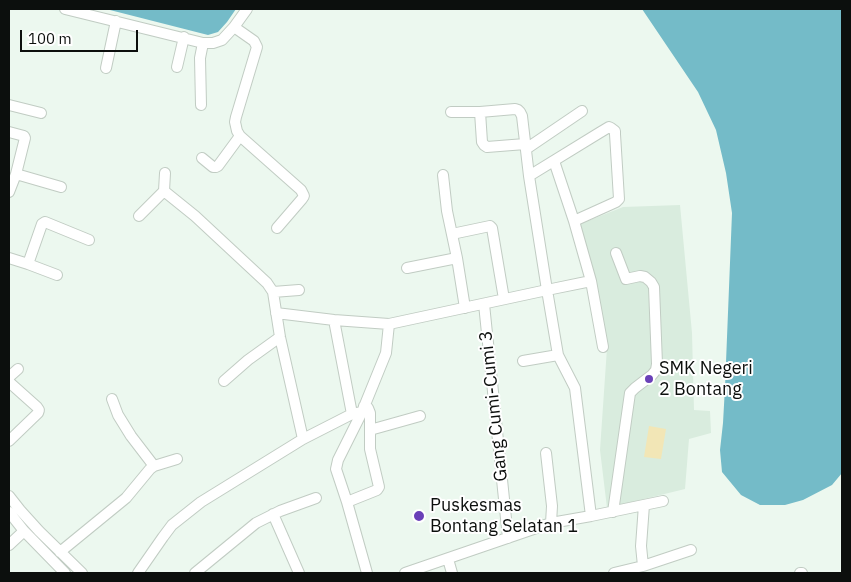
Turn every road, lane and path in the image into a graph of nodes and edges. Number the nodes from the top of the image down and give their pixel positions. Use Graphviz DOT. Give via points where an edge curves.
graph roads {
  1 [pos="69,9"];
  2 [pos="247,9"];
  3 [pos="116,21"];
  4 [pos="234,27"];
  5 [pos="184,38"];
  6 [pos="203,43"];
  7 [pos="177,67"];
  8 [pos="106,68"];
  9 [pos="9,105"];
  10 [pos="201,105"];
  11 [pos="582,111"];
  12 [pos="451,112"];
  13 [pos="480,112"];
  14 [pos="41,113"];
  15 [pos="9,132"];
  16 [pos="240,136"];
  17 [pos="525,146"];
  18 [pos="202,158"];
  19 [pos="554,161"];
  20 [pos="165,173"];
  21 [pos="16,174"];
  22 [pos="443,176"];
  23 [pos="529,176"];
  24 [pos="60,187"];
  25 [pos="164,191"];
  26 [pos="9,192"];
  27 [pos="139,216"];
  28 [pos="574,221"];
  29 [pos="277,228"];
  30 [pos="452,234"];
  31 [pos="89,240"];
  32 [pos="616,253"];
  33 [pos="9,258"];
  34 [pos="457,258"];
  35 [pos="28,264"];
  36 [pos="407,268"];
  37 [pos="57,275"];
  38 [pos="591,282"];
  39 [pos="298,290"];
  40 [pos="547,290"];
  41 [pos="273,292"];
  42 [pos="504,299"];
  43 [pos="484,304"];
  44 [pos="465,308"];
  45 [pos="276,313"];
  46 [pos="334,320"];
  47 [pos="388,324"];
  48 [pos="280,337"];
  49 [pos="603,347"];
  50 [pos="558,355"];
  51 [pos="523,361"];
  52 [pos="18,370"];
  53 [pos="9,377"];
  54 [pos="224,381"];
  55 [pos="9,382"];
  56 [pos="112,399"];
  57 [pos="359,410"];
  58 [pos="420,416"];
  59 [pos="370,430"];
  60 [pos="302,439"];
  61 [pos="9,441"];
  62 [pos="546,453"];
  63 [pos="177,459"];
  64 [pos="154,466"];
  65 [pos="9,496"];
  66 [pos="316,498"];
  67 [pos="663,501"];
  68 [pos="347,502"];
  69 [pos="644,505"];
  70 [pos="9,512"];
  71 [pos="613,512"];
  72 [pos="273,514"];
  73 [pos="591,516"];
  74 [pos="551,523"];
  75 [pos="24,532"];
  76 [pos="508,538"];
  77 [pos="9,545"];
  78 [pos="691,550"];
  79 [pos="60,552"];
  80 [pos="448,559"];
  81 [pos="654,562"];
  82 [pos="643,566"];
  83 [pos="422,571"];
  84 [pos="628,572"];
  85 [pos="65,573"];
  86 [pos="82,573"];
  87 [pos="138,573"];
  88 [pos="195,573"];
  89 [pos="300,573"];
  90 [pos="367,573"];
  91 [pos="405,573"];
  92 [pos="452,573"];
  93 [pos="614,573"];
  94 [pos="657,573"];
  1 -- 3 [label="street"];
  2 -- 4 [label="street"];
  3 -- 5 [label="street"];
  3 -- 8 [label="street"];
  4 -- 6 [label="street" via="222,40"];
  4 -- 16 [label="street" via="257,47 236,117 235,126"];
  5 -- 6 [label="street"];
  5 -- 7 [label="street"];
  6 -- 10 [label="street" via="200,58"];
  9 -- 14 [label="street"];
  11 -- 17 [label="street"];
  12 -- 13 [label="street"];
  13 -- 17 [label="street" via="484,145"];
  13 -- 17 [label="street" via="518,110 522,116"];
  15 -- 21 [label="street" via="25,138"];
  16 -- 18 [label="street" via="218,166 213,167"];
  16 -- 29 [label="street" via="303,193 302,199"];
  17 -- 23 [label="street"];
  19 -- 23 [label="street"];
  19 -- 28 [label="street"];
  19 -- 28 [label="street" via="608,127 615,131 619,199"];
  20 -- 25 [label="street"];
  21 -- 24 [label="street"];
  21 -- 26 [label="street"];
  22 -- 30 [label="street"];
  23 -- 40 [label="street"];
  25 -- 27 [label="street"];
  25 -- 41 [label="street" via="195,216"];
  28 -- 38 [label="street"];
  30 -- 34 [label="street"];
  30 -- 42 [label="street" via="492,228"];
  31 -- 35 [label="street" via="45,222"];
  32 -- 71 [label="street" via="626,279 645,277 654,287 657,364 652,375 630,394"];
  33 -- 35 [label="street"];
  34 -- 36 [label="street"];
  34 -- 44 [label="street"];
  35 -- 37 [label="street"];
  38 -- 40 [label="street"];
  38 -- 49 [label="street"];
  39 -- 41 [label="street"];
  40 -- 42 [label="street"];
  40 -- 50 [label="street"];
  41 -- 45 [label="street"];
  42 -- 43 [label="street"];
  43 -- 44 [label="street"];
  43 -- 76 [label="street, Gang Cumi-Cumi 3"];
  44 -- 47 [label="street"];
  45 -- 46 [label="street"];
  45 -- 48 [label="street"];
  46 -- 47 [label="street"];
  46 -- 57 [label="street"];
  47 -- 57 [label="street" via="386,352"];
  48 -- 54 [label="street"];
  48 -- 60 [label="street"];
  50 -- 51 [label="street"];
  50 -- 73 [label="street" via="575,388"];
  52 -- 53 [label="street"];
  55 -- 61 [label="street" via="39,410"];
  56 -- 64 [label="street" via="131,436"];
  57 -- 59 [label="street" via="368,408"];
  57 -- 60 [label="street"];
  57 -- 68 [label="street" via="336,469"];
  58 -- 59 [label="street"];
  59 -- 68 [label="street" via="370,449 379,488"];
  60 -- 87 [label="street" via="201,502 172,525"];
  62 -- 74 [label="street"];
  63 -- 64 [label="street"];
  64 -- 79 [label="street" via="126,498"];
  65 -- 79 [label="street"];
  66 -- 72 [label="street"];
  67 -- 69 [label="street"];
  68 -- 90 [label="street"];
  69 -- 71 [label="street"];
  69 -- 82 [label="street"];
  70 -- 75 [label="street"];
  71 -- 73 [label="street"];
  72 -- 88 [label="street" via="256,522"];
  72 -- 89 [label="street"];
  73 -- 74 [label="street"];
  74 -- 76 [label="street"];
  75 -- 77 [label="street"];
  75 -- 85 [label="street"];
  76 -- 80 [label="street"];
  78 -- 81 [label="street"];
  79 -- 86 [label="street"];
  80 -- 83 [label="street"];
  80 -- 92 [label="street"];
  81 -- 82 [label="street"];
  81 -- 94 [label="street"];
  82 -- 84 [label="street"];
  83 -- 91 [label="street"];
  84 -- 93 [label="street"];
}
